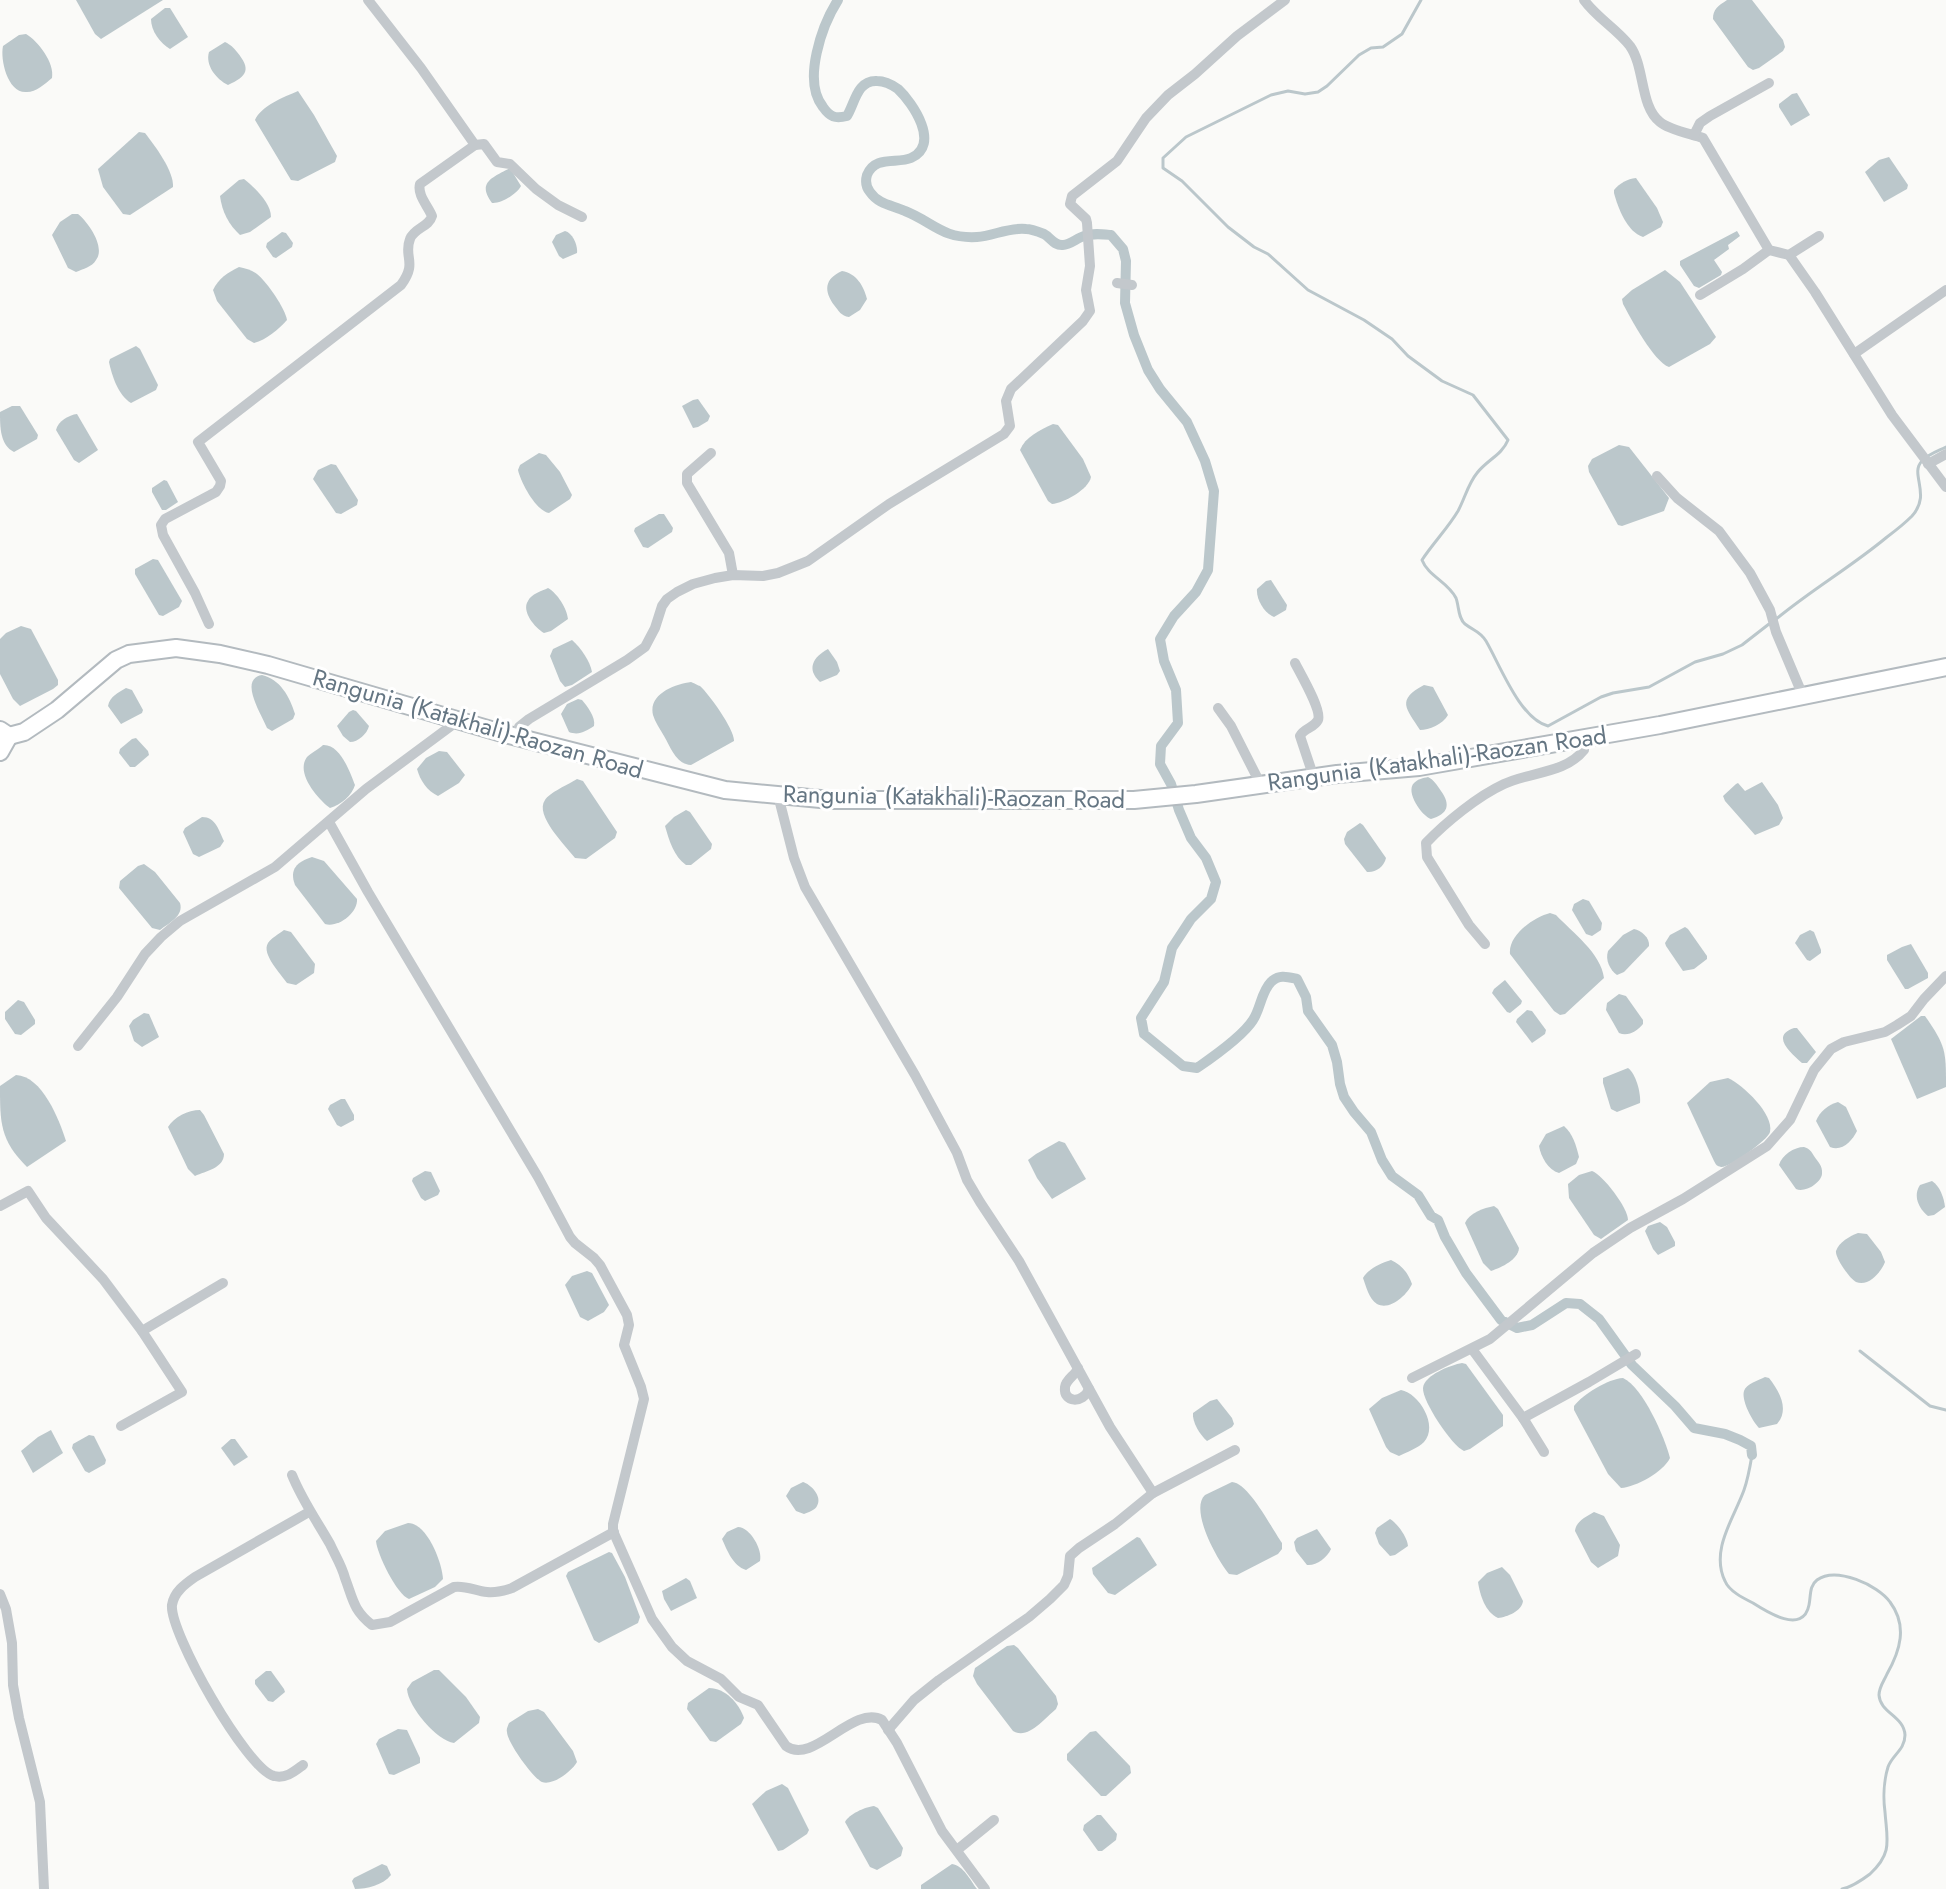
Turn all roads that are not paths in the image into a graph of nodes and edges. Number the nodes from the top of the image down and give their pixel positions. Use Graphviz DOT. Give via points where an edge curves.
graph roads {
  1 [pos="368,0"];
  2 [pos="1285,0"];
  3 [pos="1584,0"];
  4 [pos="1769,83"];
  5 [pos="1694,135"];
  6 [pos="475,145"];
  7 [pos="582,217"];
  8 [pos="1819,236"];
  9 [pos="1769,250"];
  10 [pos="1789,255"];
  11 [pos="1117,283"];
  12 [pos="1132,285"];
  13 [pos="1946,290"];
  14 [pos="1700,295"];
  15 [pos="1854,354"];
  16 [pos="711,453"];
  17 [pos="1946,454"];
  18 [pos="1928,464"];
  19 [pos="1657,476"];
  20 [pos="1946,487"];
  21 [pos="733,575"];
  22 [pos="209,624"];
  23 [pos="1295,663"];
  24 [pos="1946,667"];
  25 [pos="1803,696"];
  26 [pos="1218,708"];
  27 [pos="459,720"];
  28 [pos="4,733"];
  29 [pos="515,736"];
  30 [pos="1584,739"];
  31 [pos="0,752"];
  32 [pos="1314,778"];
  33 [pos="1261,786"];
  34 [pos="780,796"];
  35 [pos="329,822"];
  36 [pos="1485,944"];
  37 [pos="1946,976"];
  38 [pos="78,1046"];
  39 [pos="0,1206"];
  40 [pos="223,1283"];
  41 [pos="142,1331"];
  42 [pos="1472,1349"];
  43 [pos="1636,1354"];
  44 [pos="1078,1368"];
  45 [pos="1412,1378"];
  46 [pos="1089,1389"];
  47 [pos="1523,1418"];
  48 [pos="121,1426"];
  49 [pos="1235,1450"];
  50 [pos="1544,1452"];
  51 [pos="292,1475"];
  52 [pos="1154,1493"];
  53 [pos="309,1512"];
  54 [pos="614,1533"];
  55 [pos="0,1594"];
  56 [pos="888,1730"];
  57 [pos="303,1765"];
  58 [pos="994,1820"];
  59 [pos="957,1850"];
  60 [pos="44,1889"];
  61 [pos="985,1889"];
  1 -- 6 [label="street"];
  2 -- 21 [label="street" via="1168,95 1146,118 1117,161 1072,196 1070,204 1086,219 1088,227 1090,266 1086,290 1090,310 1011,389 1006,402 1010,426 1004,434 889,504 808,561 763,576"];
  3 -- 5 [label="street" via="1629,45 1638,61 1650,109 1660,122"];
  4 -- 5 [label="street" via="1710,116 1700,123"];
  5 -- 9 [label="street" via="1703,138"];
  6 -- 7 [label="street" via="484,144 497,162 510,164 536,189"];
  6 -- 22 [label="street" via="420,184 418,189 432,216 409,242 411,267 401,285 198,442 220,486 161,525"];
  8 -- 10 [label="street"];
  9 -- 10 [label="street"];
  9 -- 14 [label="street"];
  10 -- 15 [label="street"];
  11 -- 12 [label="street"];
  13 -- 15 [label="street"];
  15 -- 18 [label="street"];
  16 -- 21 [label="street" via="687,474 687,483 729,553"];
  17 -- 18 [label="street"];
  18 -- 20 [label="street"];
  19 -- 25 [label="street" via="1677,498 1719,531 1750,573 1770,610"];
  21 -- 29 [label="street" via="693,584 667,599 645,647 529,719"];
  23 -- 32 [label="street" via="1319,717 1300,736"];
  24 -- 25 [label="main road, Rangunia (Katakhali)-Raozan Road"];
  25 -- 30 [label="main road, Rangunia (Katakhali)-Raozan Road"];
  26 -- 33 [label="street"];
  27 -- 28 [label="main road, Rangunia (Katakhali)-Raozan Road" via="268,665 176,648 129,654 116,660 57,710 24,732"];
  27 -- 29 [label="main road, Rangunia (Katakhali)-Raozan Road"];
  27 -- 35 [label="street" via="366,789"];
  28 -- 31 [label="main road"];
  29 -- 34 [label="main road, Rangunia (Katakhali)-Raozan Road" via="725,790"];
  30 -- 32 [label="main road, Rangunia (Katakhali)-Raozan Road" via="1419,767"];
  30 -- 36 [label="street" via="1584,750 1569,764 1492,790 1426,843 1427,857"];
  32 -- 33 [label="main road, Rangunia (Katakhali)-Raozan Road"];
  33 -- 34 [label="main road, Rangunia (Katakhali)-Raozan Road" via="1134,800 831,800"];
  34 -- 44 [label="street" via="794,858 806,887 915,1076 957,1153 967,1180 1019,1261"];
  35 -- 38 [label="street" via="275,867 180,921 146,954"];
  35 -- 54 [label="street" via="563,1226 574,1243 600,1265 627,1315 624,1345 644,1399"];
  37 -- 42 [label="street" via="1911,1016 1897,1025 1831,1049 1814,1070 1790,1120 1767,1146 1593,1253 1490,1339"];
  39 -- 41 [label="street" via="28,1191 46,1218 103,1279"];
  40 -- 41 [label="street"];
  41 -- 48 [label="street" via="182,1392"];
  42 -- 45 [label="street"];
  42 -- 47 [label="street"];
  43 -- 47 [label="street"];
  44 -- 46 [label="street"];
  44 -- 46 [label="street" via="1066,1383 1066,1393 1079,1400"];
  46 -- 52 [label="street"];
  47 -- 50 [label="street"];
  49 -- 52 [label="street"];
  51 -- 53 [label="street"];
  52 -- 56 [label="street" via="1070,1556 1068,1576 1050,1599 914,1700"];
  53 -- 54 [label="street" via="329,1542 356,1608 372,1625 390,1622 454,1587 487,1592 512,1588"];
  53 -- 57 [label="street" via="195,1577 181,1587 172,1605 176,1627 192,1662 248,1755 272,1776 292,1774"];
  54 -- 56 [label="street" via="652,1619 672,1647 740,1697 758,1705 786,1746 802,1751 870,1717 882,1720"];
  55 -- 60 [label="street" via="12,1643 19,1718 40,1802"];
  56 -- 59 [label="street" via="942,1831"];
  58 -- 59 [label="street"];
  59 -- 61 [label="street"];
}
